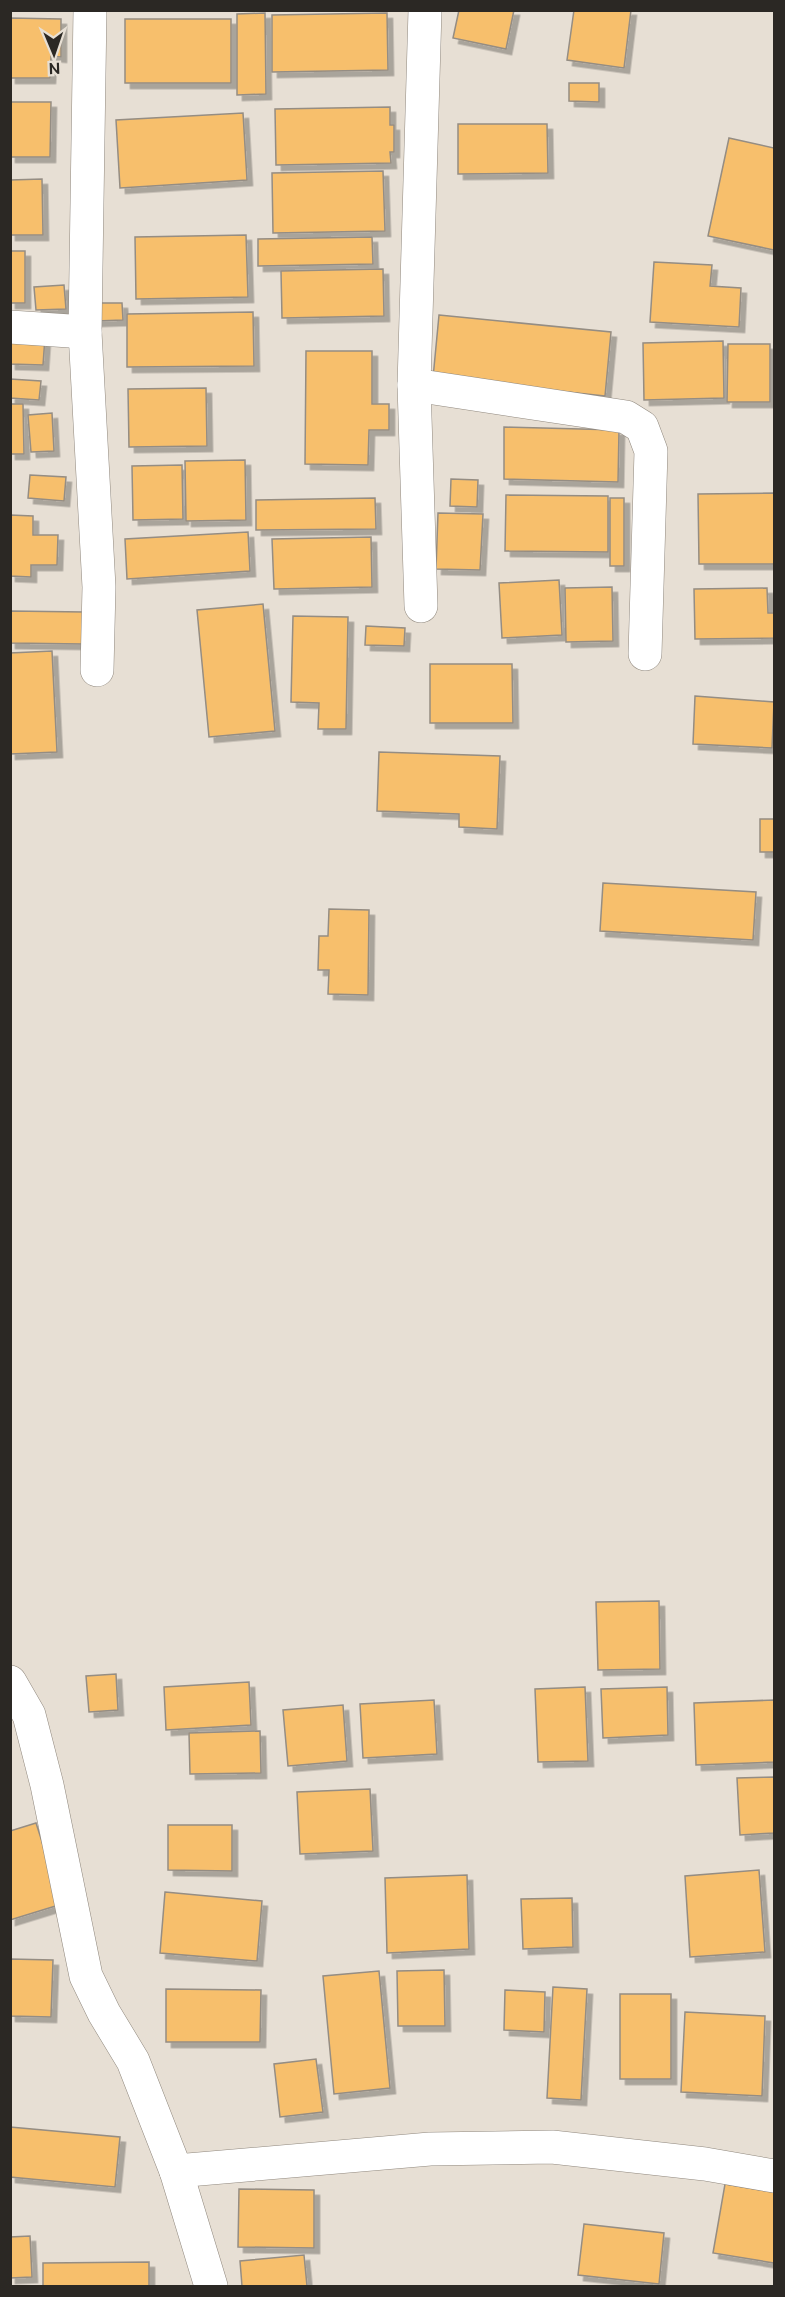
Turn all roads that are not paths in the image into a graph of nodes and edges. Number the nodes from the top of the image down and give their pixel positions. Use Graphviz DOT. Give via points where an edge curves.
graph roads {
  1 [pos="90,10"];
  2 [pos="425,10"];
  3 [pos="10,327"];
  4 [pos="85,332"];
  5 [pos="414,385"];
  6 [pos="422,606"];
  7 [pos="645,654"];
  8 [pos="97,670"];
  9 [pos="10,1682"];
  10 [pos="176,2171"];
  11 [pos="774,2176"];
  12 [pos="211,2286"];
  1 -- 4 [label="street"];
  2 -- 5 [label="street"];
  3 -- 4 [label="street"];
  4 -- 8 [label="street" via="99,588"];
  5 -- 6 [label="street"];
  5 -- 7 [label="street" via="626,417 642,427 651,451"];
  9 -- 10 [label="street" via="29,1715 35,1738 86,1976 133,2061"];
  10 -- 11 [label="street" via="430,2149 552,2147"];
  10 -- 12 [label="street"];
}
